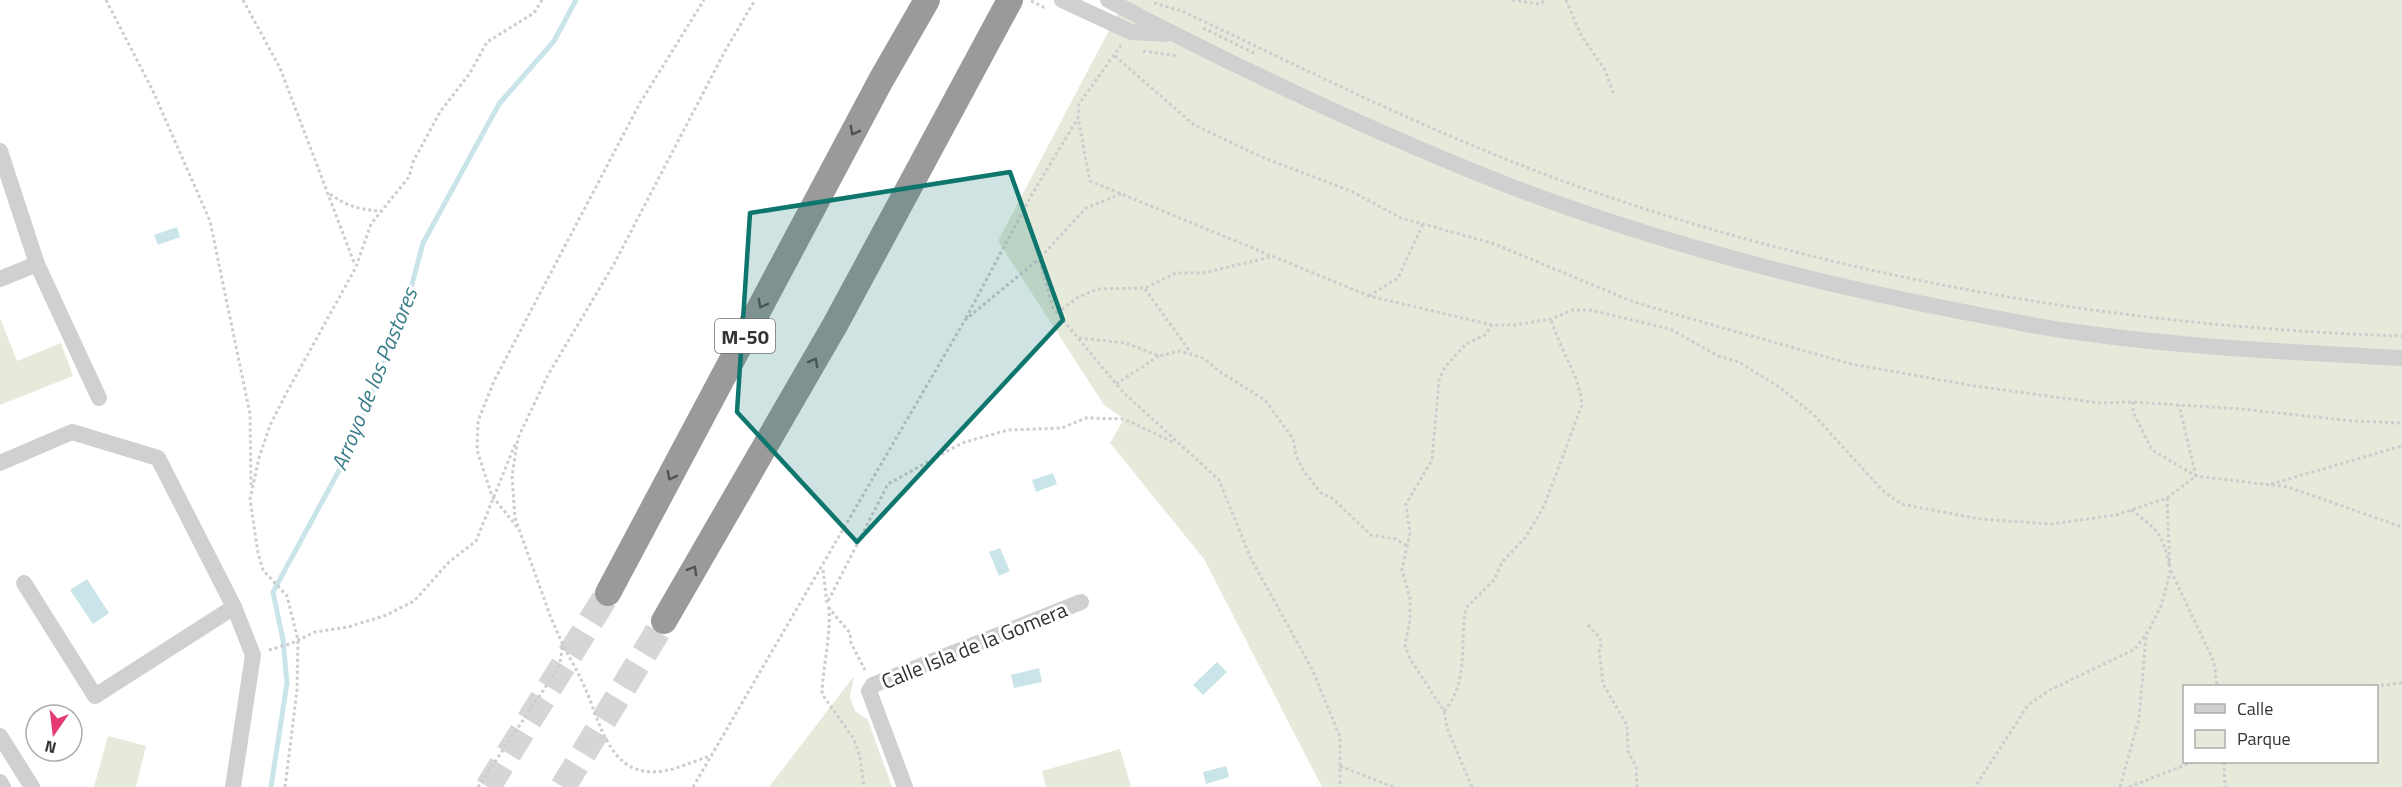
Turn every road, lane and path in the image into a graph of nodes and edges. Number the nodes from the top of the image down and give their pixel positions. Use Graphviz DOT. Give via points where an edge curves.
graph roads {
  1 [pos="106,0"];
  2 [pos="243,0"];
  3 [pos="542,0"];
  4 [pos="704,0"];
  5 [pos="755,0"];
  6 [pos="919,0"];
  7 [pos="927,0"];
  8 [pos="1010,0"];
  9 [pos="1029,0"];
  10 [pos="1062,0"];
  11 [pos="1108,0"];
  12 [pos="1147,0"];
  13 [pos="1512,0"];
  14 [pos="1547,0"];
  15 [pos="1566,0"];
  16 [pos="1148,6"];
  17 [pos="1157,10"];
  18 [pos="1200,27"];
  19 [pos="1170,34"];
  20 [pos="1121,45"];
  21 [pos="1115,56"];
  22 [pos="1262,56"];
  23 [pos="881,80"];
  24 [pos="1614,95"];
  25 [pos="1078,118"];
  26 [pos="0,151"];
  27 [pos="329,192"];
  28 [pos="1122,194"];
  29 [pos="381,211"];
  30 [pos="1423,224"];
  31 [pos="1273,256"];
  32 [pos="1039,259"];
  33 [pos="38,264"];
  34 [pos="356,267"];
  35 [pos="0,279"];
  36 [pos="1145,288"];
  37 [pos="1369,296"];
  38 [pos="1057,313"];
  39 [pos="1551,319"];
  40 [pos="965,320"];
  41 [pos="835,325"];
  42 [pos="1492,325"];
  43 [pos="2402,336"];
  44 [pos="1078,338"];
  45 [pos="1191,353"];
  46 [pos="1159,356"];
  47 [pos="2402,358"];
  48 [pos="1116,384"];
  49 [pos="99,398"];
  50 [pos="2133,402"];
  51 [pos="2179,405"];
  52 [pos="2402,423"];
  53 [pos="518,438"];
  54 [pos="1180,445"];
  55 [pos="2402,446"];
  56 [pos="0,463"];
  57 [pos="2196,476"];
  58 [pos="2269,485"];
  59 [pos="492,496"];
  60 [pos="2167,498"];
  61 [pos="250,499"];
  62 [pos="2131,510"];
  63 [pos="2402,527"];
  64 [pos="519,530"];
  65 [pos="1407,546"];
  66 [pos="823,568"];
  67 [pos="2170,568"];
  68 [pos="24,583"];
  69 [pos="608,593"];
  70 [pos="1081,602"];
  71 [pos="828,605"];
  72 [pos="234,607"];
  73 [pos="664,621"];
  74 [pos="1588,625"];
  75 [pos="2146,635"];
  76 [pos="298,640"];
  77 [pos="563,645"];
  78 [pos="275,648"];
  79 [pos="2402,683"];
  80 [pos="2217,685"];
  81 [pos="2378,687"];
  82 [pos="871,688"];
  83 [pos="1444,711"];
  84 [pos="0,736"];
  85 [pos="711,756"];
  86 [pos="2190,763"];
  87 [pos="2224,763"];
  88 [pos="1340,766"];
  89 [pos="0,782"];
  90 [pos="3,787"];
  91 [pos="32,787"];
  92 [pos="233,787"];
  93 [pos="285,787"];
  94 [pos="477,787"];
  95 [pos="693,787"];
  96 [pos="864,787"];
  97 [pos="905,787"];
  98 [pos="1340,787"];
  99 [pos="1393,787"];
  100 [pos="1472,787"];
  101 [pos="1638,787"];
  102 [pos="1975,787"];
  103 [pos="2120,787"];
  104 [pos="2129,787"];
  105 [pos="2225,787"];
  1 -- 61 [label="path" via="153,91 210,221 250,414"];
  2 -- 27 [label="path" via="280,68"];
  3 -- 29 [label="path" via="534,14 487,42 470,73 440,112 409,177"];
  4 -- 59 [label="path" via="640,103 494,381 478,421 477,450"];
  5 -- 53 [label="path" via="614,264 548,375"];
  6 -- 23 [label="highway"];
  7 -- 23 [label="highway, M-50"];
  8 -- 41 [label="highway"];
  9 -- 41 [label="highway" via="900,229"];
  10 -- 19 [label="street" via="1131,32"];
  11 -- 19 [label="street"];
  12 -- 43 [label="path" via="1182,11 1348,90 1572,185 1713,229 1863,268 2027,300 2225,326"];
  13 -- 14 [label="path" via="1539,4"];
  15 -- 24 [label="path" via="1581,35 1605,70"];
  16 -- 17 [label="path"];
  18 -- 22 [label="path"];
  19 -- 47 [label="street" via="1499,181 1671,240 1781,272 1874,295 2069,331 2247,350"];
  20 -- 21 [label="path"];
  21 -- 25 [label="path" via="1079,104"];
  21 -- 30 [label="path" via="1194,125 1264,158 1351,191 1401,218"];
  23 -- 69 [label="highway, M-50, one-way"];
  25 -- 28 [label="path" via="1090,181"];
  25 -- 40 [label="path"];
  26 -- 33 [label="street"];
  27 -- 29 [label="path" via="344,204"];
  27 -- 34 [label="path"];
  28 -- 31 [label="path"];
  28 -- 32 [label="path" via="1086,208"];
  29 -- 34 [label="path" via="370,224"];
  30 -- 37 [label="path" via="1398,278"];
  30 -- 50 [label="path" via="1492,243 1634,302 1851,363 1975,386 2099,403"];
  31 -- 36 [label="path" via="1203,273 1176,273"];
  31 -- 37 [label="path"];
  32 -- 38 [label="path"];
  32 -- 40 [label="path"];
  33 -- 35 [label="street"];
  33 -- 49 [label="street"];
  34 -- 61 [label="path" via="270,425"];
  36 -- 38 [label="path" via="1097,288"];
  36 -- 45 [label="path"];
  37 -- 42 [label="path"];
  38 -- 44 [label="path"];
  39 -- 42 [label="path"];
  39 -- 62 [label="path" via="1573,310 1590,310 1670,329 1718,356 1739,362 1813,414 1882,490 1901,504 1980,519 2051,524"];
  39 -- 83 [label="path" via="1567,364 1581,388 1582,405 1544,506 1526,537 1502,562 1494,580 1466,608 1460,678 1454,700"];
  40 -- 66 [label="path"];
  73 -- 41 [label="highway, one-way"];
  42 -- 65 [label="path" via="1485,335 1466,344 1439,380 1432,460 1406,504 1410,533"];
  44 -- 46 [label="path" via="1126,343"];
  44 -- 48 [label="path"];
  45 -- 46 [label="path" via="1179,351"];
  45 -- 65 [label="path" via="1265,400 1293,439 1301,464 1321,493 1332,498 1371,535 1396,539"];
  46 -- 48 [label="path"];
  48 -- 54 [label="path"];
  50 -- 51 [label="path"];
  50 -- 57 [label="path" via="2133,412 2152,450"];
  51 -- 52 [label="path"];
  51 -- 57 [label="path"];
  53 -- 59 [label="path"];
  53 -- 64 [label="path" via="512,495"];
  54 -- 71 [label="path" via="1125,420 1086,418 1062,428 1008,430 962,444 888,484"];
  54 -- 88 [label="path" via="1219,480 1251,559 1312,669 1340,737"];
  55 -- 58 [label="path"];
  56 -- 72 [label="street" via="72,432 158,458"];
  57 -- 58 [label="path"];
  57 -- 60 [label="path"];
  58 -- 63 [label="path" via="2288,487"];
  59 -- 64 [label="path"];
  59 -- 76 [label="path" via="476,541 449,562 414,601 384,616 315,632"];
  60 -- 62 [label="path"];
  60 -- 67 [label="path"];
  61 -- 76 [label="path" via="263,570 287,596"];
  62 -- 67 [label="path" via="2164,540"];
  64 -- 77 [label="path"];
  65 -- 83 [label="path" via="1402,570 1410,598 1405,645"];
  66 -- 71 [label="path"];
  66 -- 85 [label="path"];
  67 -- 75 [label="path" via="2161,606"];
  67 -- 80 [label="path" via="2214,662"];
  68 -- 72 [label="street" via="95,696"];
  70 -- 82 [label="street, Calle Isla de la Gomera"];
  71 -- 82 [label="path" via="850,633 850,643"];
  71 -- 96 [label="path" via="830,626 822,694 854,739"];
  72 -- 92 [label="street" via="253,655"];
  74 -- 101 [label="path" via="1600,638 1606,693 1627,725 1628,751 1636,767"];
  75 -- 102 [label="path" via="2135,650 2048,691 2028,705"];
  75 -- 103 [label="path" via="2139,719"];
  76 -- 78 [label="path"];
  76 -- 93 [label="path" via="297,690"];
  77 -- 85 [label="path" via="606,740 620,758 639,770 665,771"];
  77 -- 94 [label="path" via="559,667"];
  79 -- 81 [label="path"];
  82 -- 97 [label="street"];
  83 -- 100 [label="path" via="1447,728"];
  84 -- 91 [label="street"];
  85 -- 95 [label="path"];
  86 -- 104 [label="path"];
  87 -- 105 [label="path"];
  88 -- 98 [label="path"];
  88 -- 99 [label="path"];
  89 -- 90 [label="street"];
}
